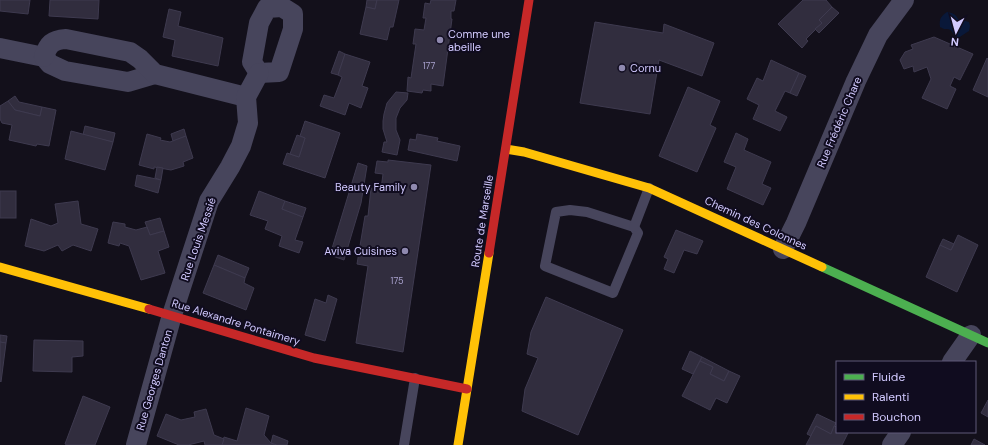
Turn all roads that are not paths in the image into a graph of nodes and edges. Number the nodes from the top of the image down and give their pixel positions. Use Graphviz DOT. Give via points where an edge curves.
graph roads {
  1 [pos="530,0"];
  2 [pos="904,0"];
  3 [pos="0,48"];
  4 [pos="44,57"];
  5 [pos="259,73"];
  6 [pos="155,74"];
  7 [pos="246,97"];
  8 [pos="506,149"];
  9 [pos="649,188"];
  10 [pos="634,227"];
  11 [pos="783,249"];
  12 [pos="0,267"];
  13 [pos="172,315"];
  14 [pos="979,339"];
  15 [pos="953,361"];
  16 [pos="415,378"];
  17 [pos="467,389"];
  18 [pos="900,433"];
  19 [pos="136,445"];
  20 [pos="404,445"];
  21 [pos="458,445"];
  22 [pos="892,445"];
  1 -- 8 [label="street, Route de Marseille"];
  2 -- 11 [label="street, Rue Frédéric Chare" via="878,35"];
  3 -- 4 [label="street"];
  4 -- 6 [label="street" via="50,64 65,71 128,82"];
  4 -- 6 [label="street" via="52,42 66,39 130,52"];
  5 -- 7 [label="street"];
  6 -- 7 [label="street"];
  7 -- 13 [label="street, Rue Louis Messié" via="248,123 241,146 209,201"];
  8 -- 9 [label="street, Chemin des Colonnes"];
  8 -- 17 [label="street, Route de Marseille"];
  9 -- 10 [label="lane"];
  9 -- 11 [label="street, Chemin des Colonnes"];
  10 -- 10 [label="lane" via="587,212 556,212 545,266 613,293 638,233"];
  11 -- 14 [label="street, Chemin des Colonnes"];
  12 -- 13 [label="street, Rue Alexandre Pontaimery"];
  13 -- 16 [label="street, Rue Alexandre Pontaimery" via="314,358"];
  13 -- 19 [label="street, Rue Georges Danton"];
  14 -- 15 [label="street"];
  16 -- 17 [label="street, Rue Alexandre Pontaimery"];
  16 -- 20 [label="lane"];
  17 -- 21 [label="street, Route de Marseille"];
  18 -- 22 [label="street"];
}
